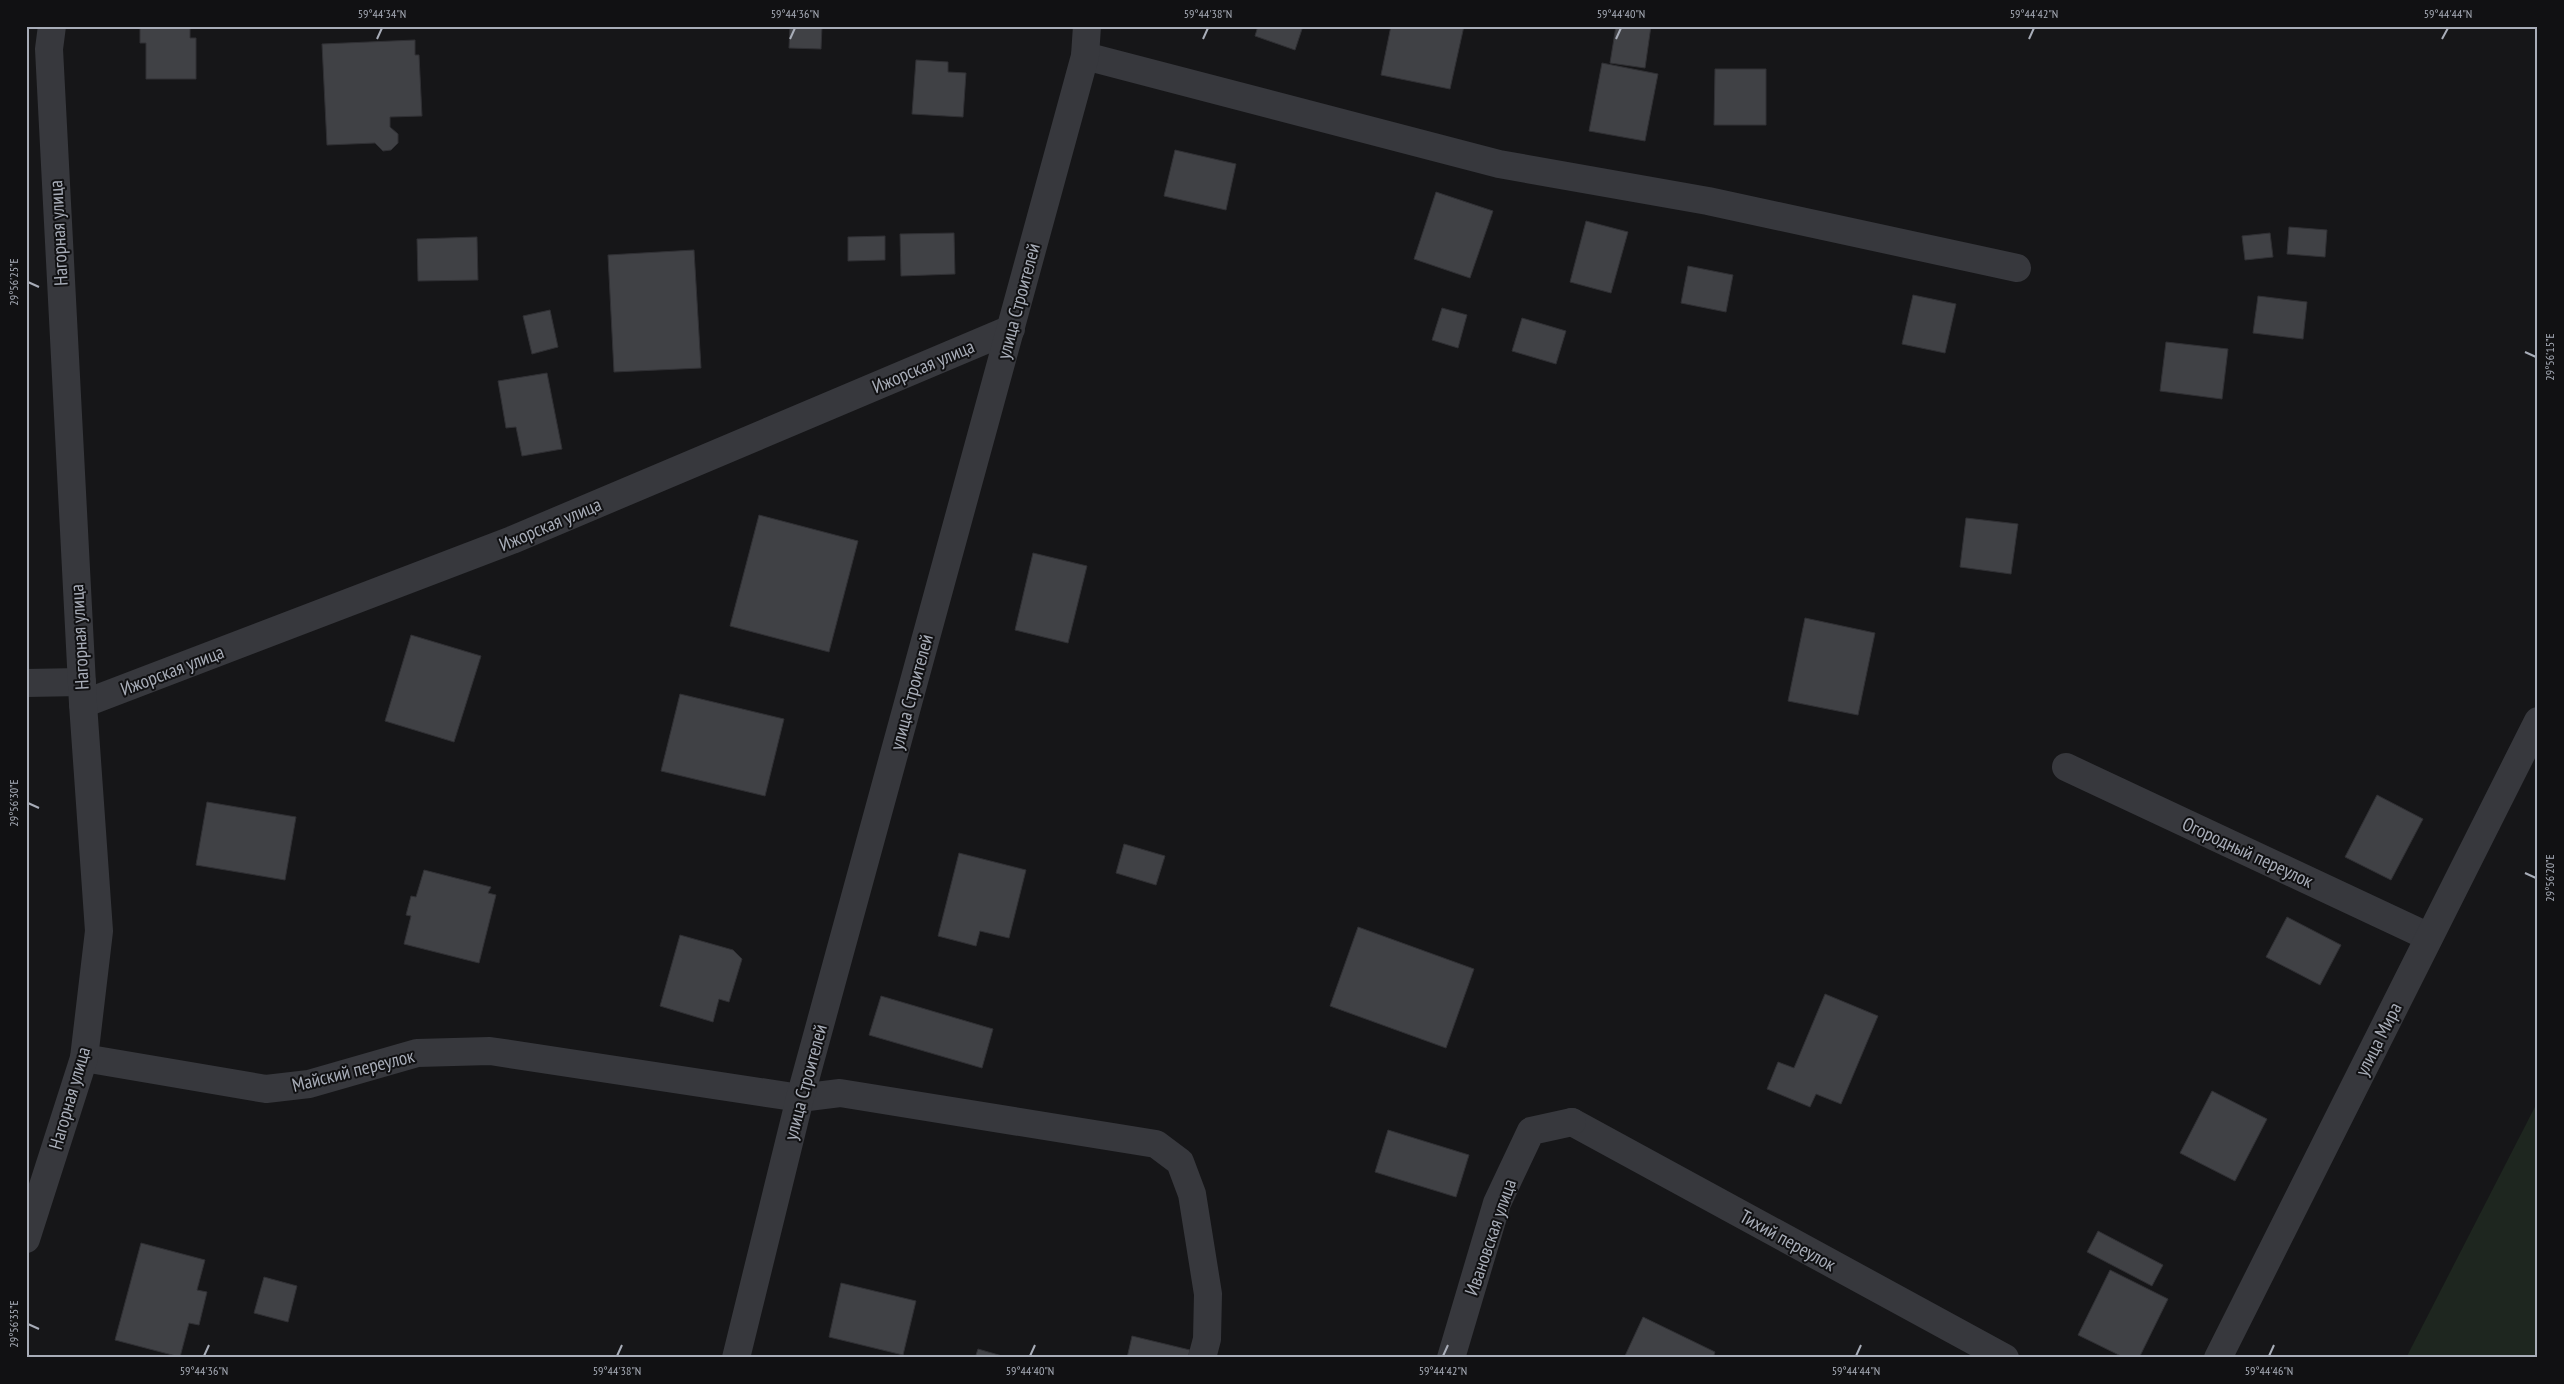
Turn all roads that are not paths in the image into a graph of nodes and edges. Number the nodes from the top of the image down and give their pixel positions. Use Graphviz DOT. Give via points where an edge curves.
graph roads {
  1 [pos="52,26"];
  2 [pos="1086,26"];
  3 [pos="1085,56"];
  4 [pos="2017,268"];
  5 [pos="1011,329"];
  6 [pos="26,683"];
  7 [pos="82,693"];
  8 [pos="2538,721"];
  9 [pos="2066,767"];
  10 [pos="2429,937"];
  11 [pos="84,1058"];
  12 [pos="800,1098"];
  13 [pos="1572,1122"];
  14 [pos="26,1237"];
  15 [pos="736,1358"];
  16 [pos="1202,1358"];
  17 [pos="1452,1358"];
  18 [pos="2005,1358"];
  19 [pos="2218,1358"];
  1 -- 7 [label="street, Нагорная улица" via="49,49"];
  2 -- 3 [label="street, улица Строителей"];
  3 -- 4 [label="street" via="1499,164 1708,201"];
  3 -- 5 [label="street, улица Строителей"];
  5 -- 7 [label="street, Ижорская улица" via="512,540"];
  5 -- 12 [label="street, улица Строителей"];
  6 -- 7 [label="street, Ижорская улица"];
  7 -- 11 [label="street, Нагорная улица" via="99,931"];
  8 -- 10 [label="street, улица Мира"];
  9 -- 10 [label="street, Огородный переулок"];
  10 -- 19 [label="street, улица Мира"];
  11 -- 12 [label="street, Майский переулок" via="266,1090 309,1084 417,1053 490,1051"];
  11 -- 14 [label="street, Нагорная улица"];
  12 -- 15 [label="street, улица Строителей"];
  12 -- 16 [label="street, Майский переулок" via="840,1093 1156,1144 1180,1162 1192,1194 1208,1294 1207,1339"];
  13 -- 17 [label="street, Ивановская улица" via="1530,1131 1497,1202"];
  13 -- 18 [label="street, Тихий переулок"];
}
